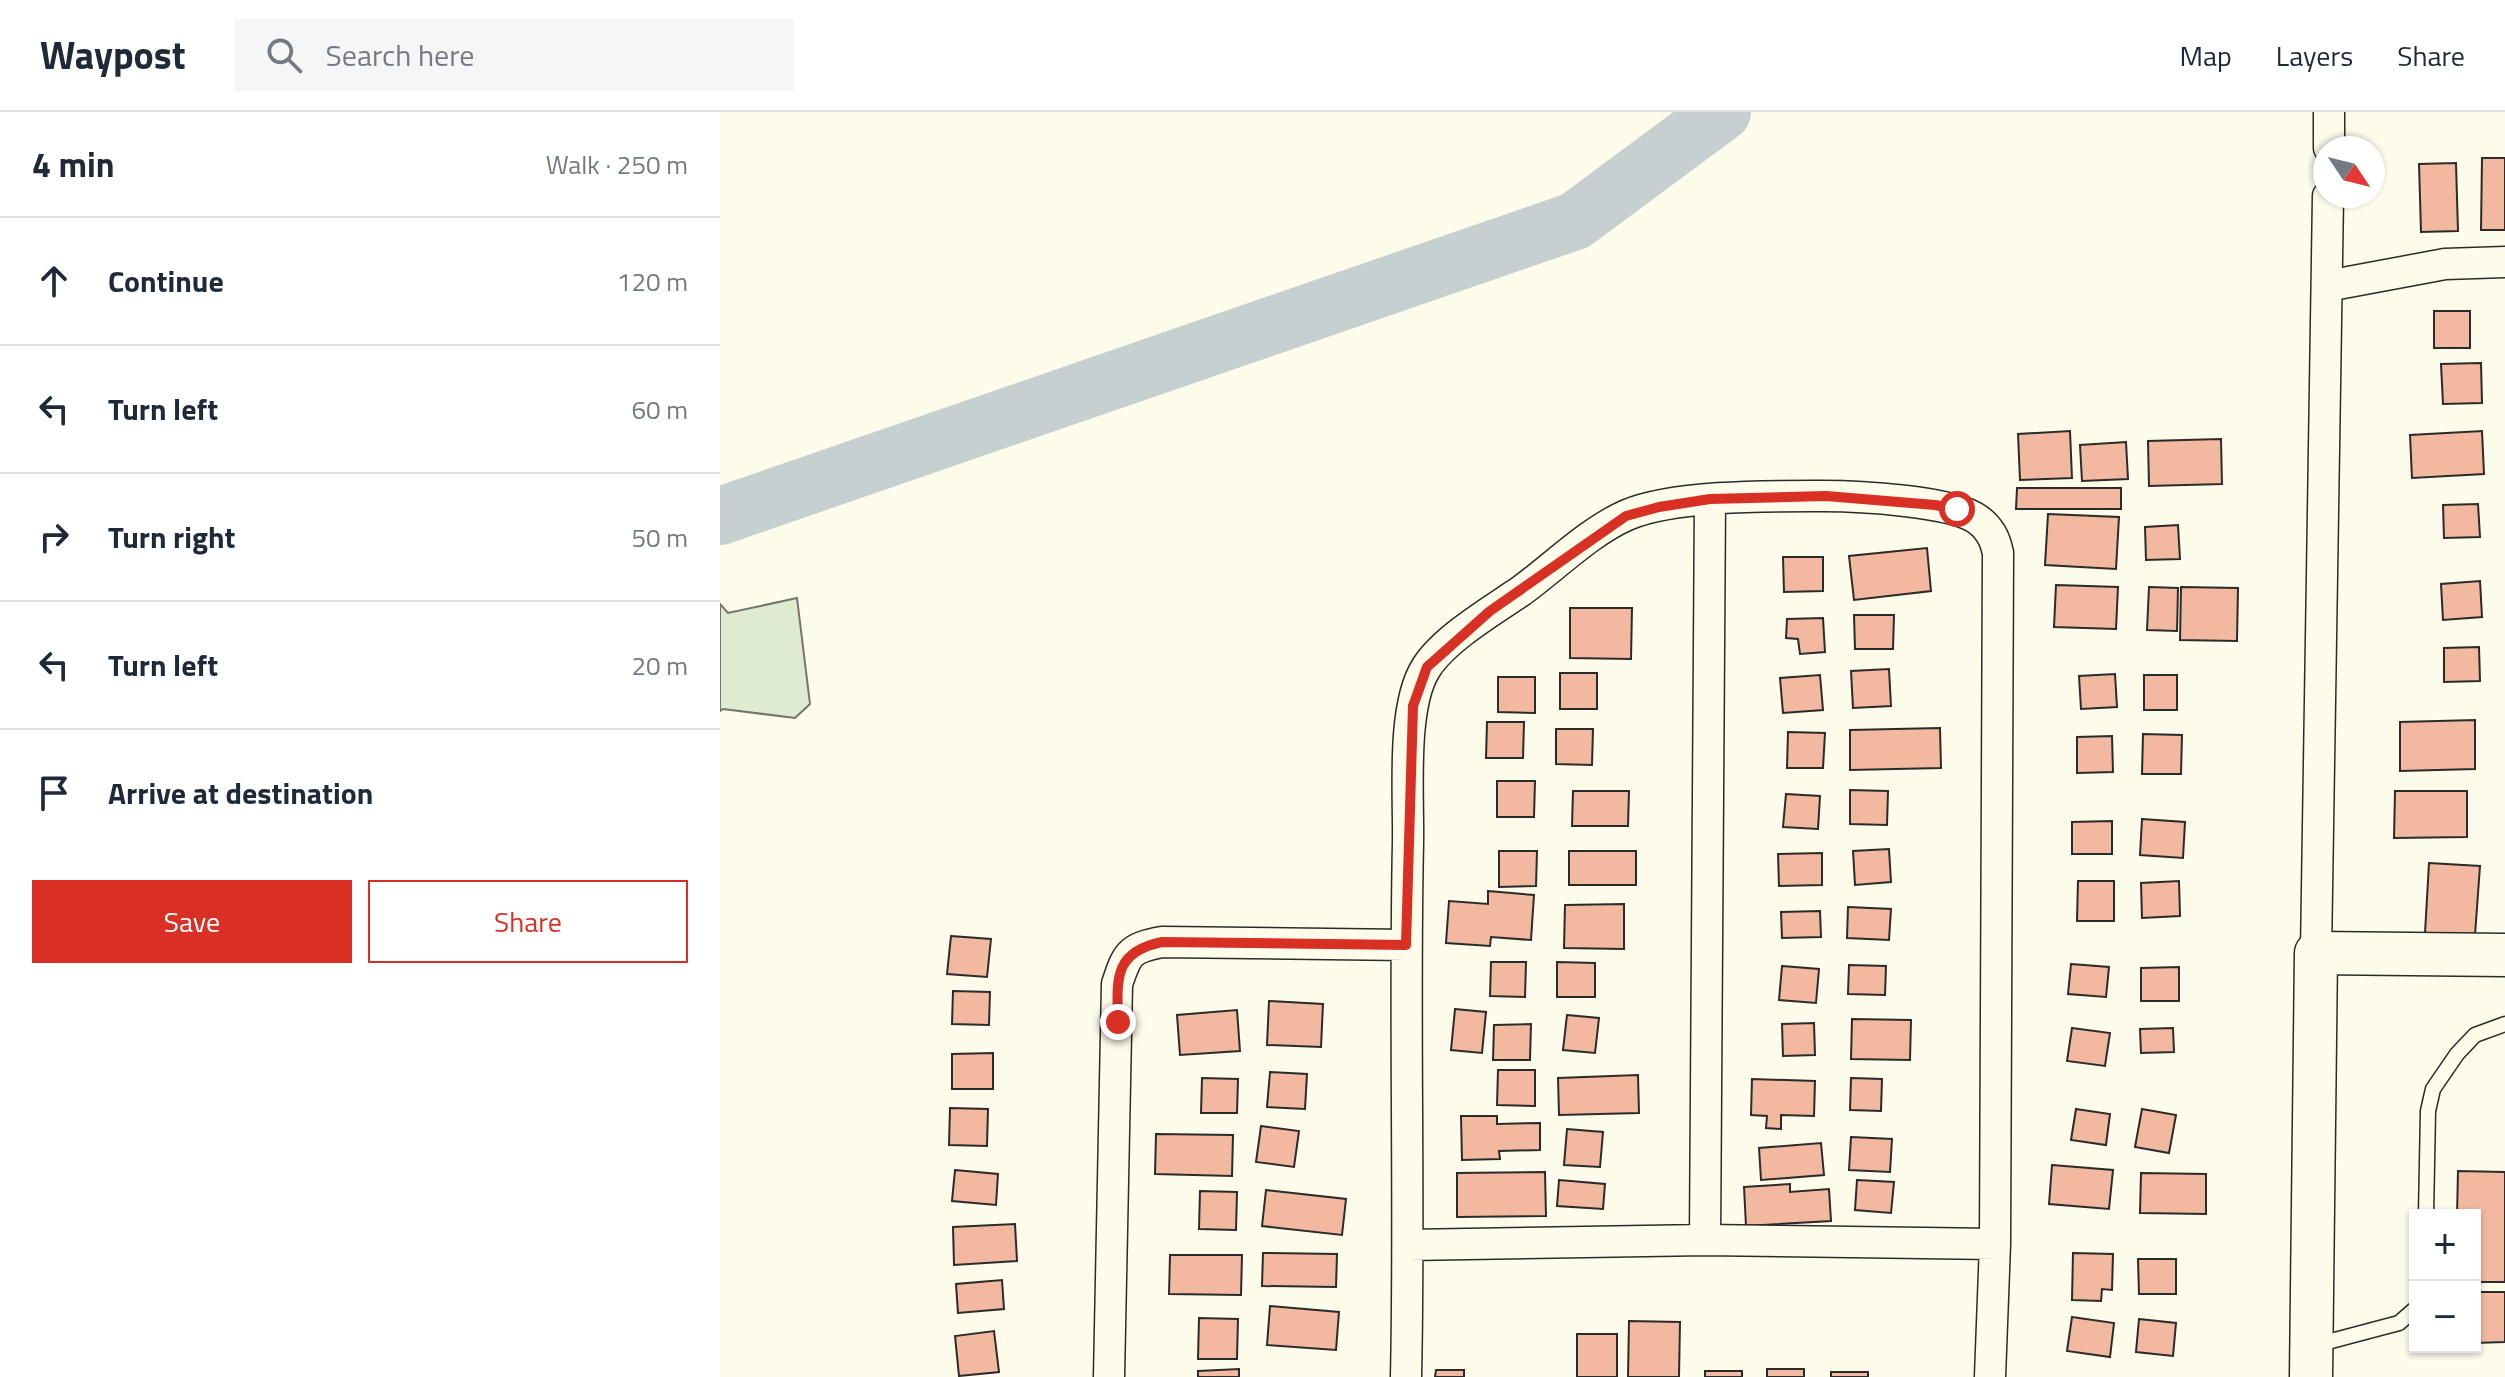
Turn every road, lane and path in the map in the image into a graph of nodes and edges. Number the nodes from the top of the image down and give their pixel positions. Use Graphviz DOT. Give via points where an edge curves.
graph roads {
  1 [pos="2329,112"];
  2 [pos="2329,136"];
  3 [pos="2328,208"];
  4 [pos="2505,262"];
  5 [pos="2327,286"];
  6 [pos="1710,499"];
  7 [pos="1406,945"];
  8 [pos="2316,953"];
  9 [pos="2505,955"];
  10 [pos="2505,1024"];
  11 [pos="2426,1209"];
  12 [pos="1705,1240"];
  13 [pos="1995,1244"];
  14 [pos="1409,1245"];
  15 [pos="2409,1314"];
  16 [pos="2311,1362"];
  17 [pos="1109,1377"];
  18 [pos="1406,1377"];
  19 [pos="1990,1377"];
  1 -- 2 [label="street"];
  3 -- 5 [label="street"];
  4 -- 5 [label="street" via="2445,264"];
  5 -- 8 [label="street"];
  6 -- 7 [label="street" via="1626,516 1490,611 1427,667 1410,726"];
  6 -- 12 [label="street"];
  6 -- 13 [label="street" via="1826,496 1935,505 1979,520 1994,537"];
  7 -- 14 [label="street"];
  7 -- 17 [label="street" via="1162,942 1143,946 1126,958 1117,984"];
  8 -- 9 [label="street"];
  8 -- 16 [label="street"];
  10 -- 11 [label="lane" via="2475,1035 2433,1089"];
  12 -- 13 [label="street"];
  12 -- 14 [label="street"];
  13 -- 19 [label="street"];
  14 -- 18 [label="street"];
  15 -- 16 [label="lane"];
}
